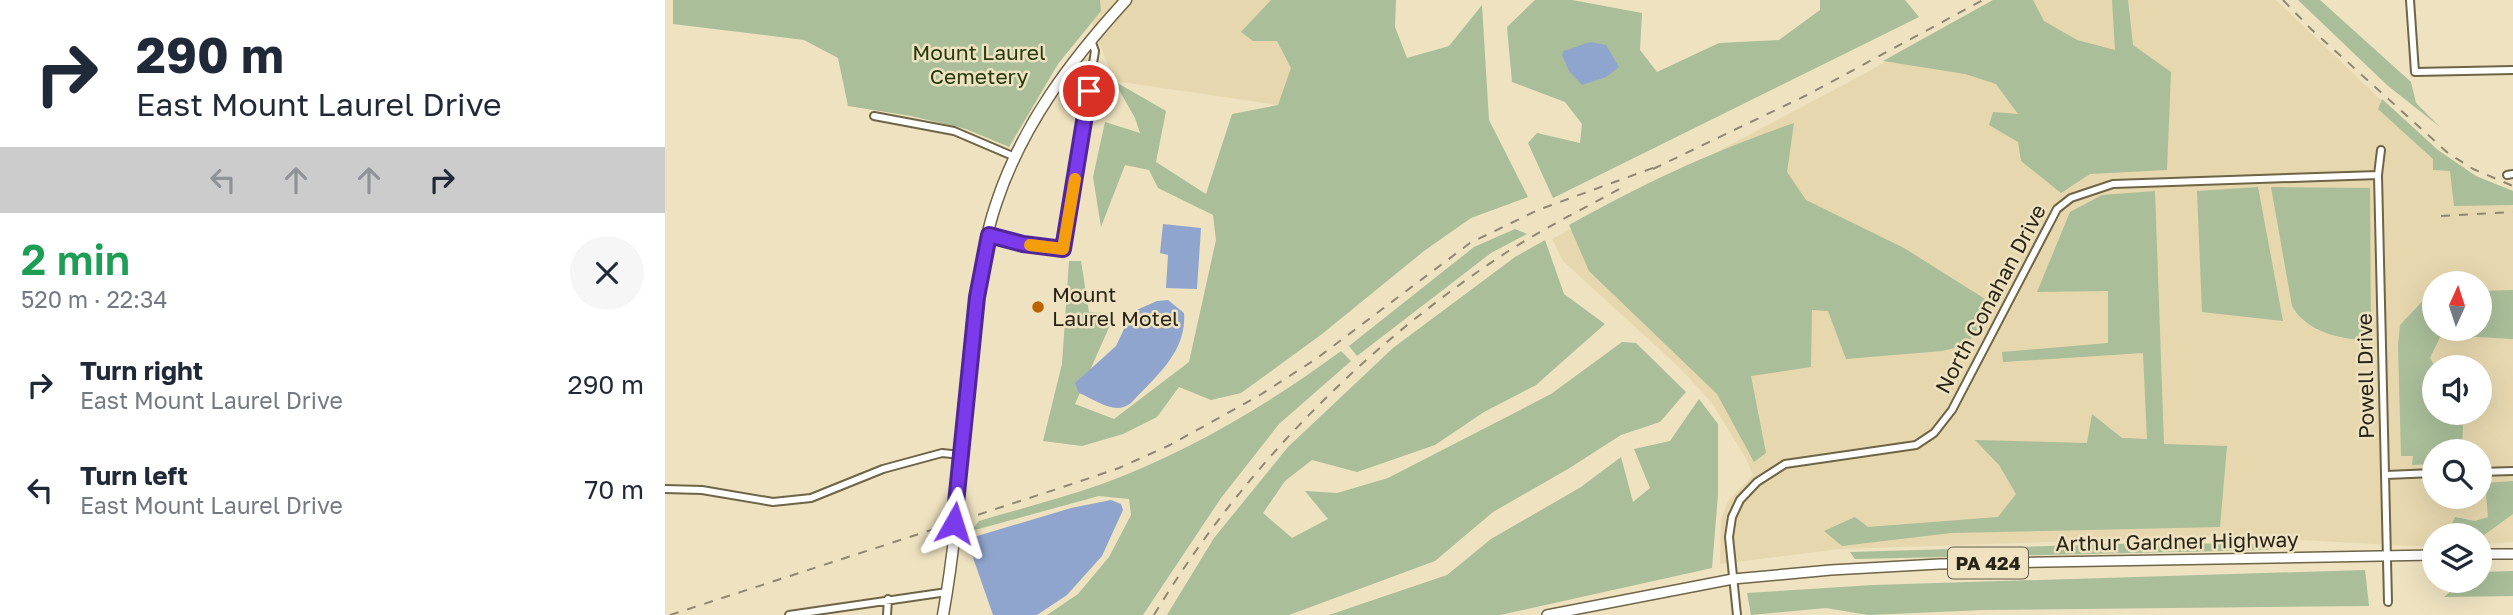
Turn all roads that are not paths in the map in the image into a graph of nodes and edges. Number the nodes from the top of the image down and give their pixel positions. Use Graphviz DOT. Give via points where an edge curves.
graph roads {
  1 [pos="1126,0"];
  2 [pos="2410,0"];
  3 [pos="1090,40"];
  4 [pos="2513,70"];
  5 [pos="874,116"];
  6 [pos="2381,150"];
  7 [pos="1015,157"];
  8 [pos="2378,175"];
  9 [pos="989,235"];
  10 [pos="961,455"];
  11 [pos="2513,471"];
  12 [pos="2492,472"];
  13 [pos="2422,474"];
  14 [pos="2386,475"];
  15 [pos="665,489"];
  16 [pos="2492,554"];
  17 [pos="2513,554"];
  18 [pos="2422,555"];
  19 [pos="2387,556"];
  20 [pos="1733,579"];
  21 [pos="947,592"];
  22 [pos="888,599"];
  23 [pos="2388,602"];
  24 [pos="789,615"];
  25 [pos="887,615"];
  26 [pos="945,615"];
  27 [pos="1547,615"];
  28 [pos="1737,615"];
  1 -- 3 [label="highway"];
  2 -- 4 [label="street" via="2415,72"];
  3 -- 7 [label="highway" via="1039,109"];
  3 -- 9 [label="street" via="1095,51 1063,249"];
  5 -- 7 [label="street" via="954,131"];
  6 -- 8 [label="street, Powell Drive"];
  7 -- 9 [label="highway"];
  8 -- 14 [label="street, Powell Drive"];
  8 -- 20 [label="street, North Conahan Drive" via="2113,184 2071,198 2057,209 1952,410 1934,433 1916,445 1775,468 1741,500 1732,517"];
  9 -- 10 [label="highway" via="977,297"];
  10 -- 15 [label="street" via="942,453 883,469 811,498 773,502"];
  10 -- 21 [label="highway"];
  11 -- 12 [label="street"];
  13 -- 14 [label="street"];
  14 -- 19 [label="street, Powell Drive"];
  16 -- 17 [label="main road"];
  18 -- 19 [label="main road, Arthur Gardner Highway / PA 424"];
  19 -- 20 [label="main road, Arthur Gardner Highway / PA 424" via="1939,564"];
  19 -- 23 [label="street, Powell Drive"];
  20 -- 27 [label="main road, Arthur Gardner Highway / PA 424"];
  20 -- 28 [label="street, North Conahan Drive"];
  21 -- 22 [label="street"];
  21 -- 26 [label="highway"];
  22 -- 24 [label="street"];
  22 -- 25 [label="street"];
}
